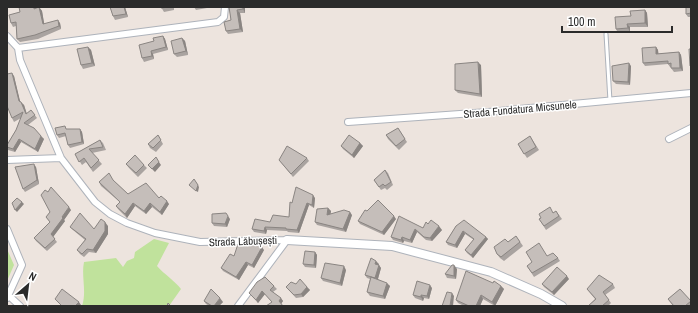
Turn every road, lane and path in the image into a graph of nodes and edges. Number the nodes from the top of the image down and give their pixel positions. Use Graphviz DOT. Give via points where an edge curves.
graph roads {
  1 [pos="225,7"];
  2 [pos="606,34"];
  3 [pos="7,36"];
  4 [pos="18,48"];
  5 [pos="691,93"];
  6 [pos="610,101"];
  7 [pos="348,122"];
  8 [pos="691,128"];
  9 [pos="669,139"];
  10 [pos="61,158"];
  11 [pos="7,160"];
  12 [pos="7,229"];
  13 [pos="287,240"];
  14 [pos="8,297"];
  15 [pos="20,306"];
  16 [pos="238,306"];
  17 [pos="562,306"];
  1 -- 4 [label="street" via="224,17 218,22"];
  2 -- 6 [label="lane"];
  3 -- 4 [label="street"];
  4 -- 10 [label="street, Strada Lăbușești" via="20,60"];
  5 -- 6 [label="street, Strada Fundatura Micsunele"];
  6 -- 7 [label="street, Strada Fundatura Micsunele"];
  8 -- 9 [label="street"];
  10 -- 11 [label="street"];
  10 -- 13 [label="street, Strada Lăbușești" via="95,202 127,223 200,242"];
  12 -- 14 [label="street" via="22,265"];
  13 -- 16 [label="street"];
  13 -- 17 [label="street, Strada Lăbușești" via="392,246 491,272"];
  14 -- 15 [label="street"];
}
